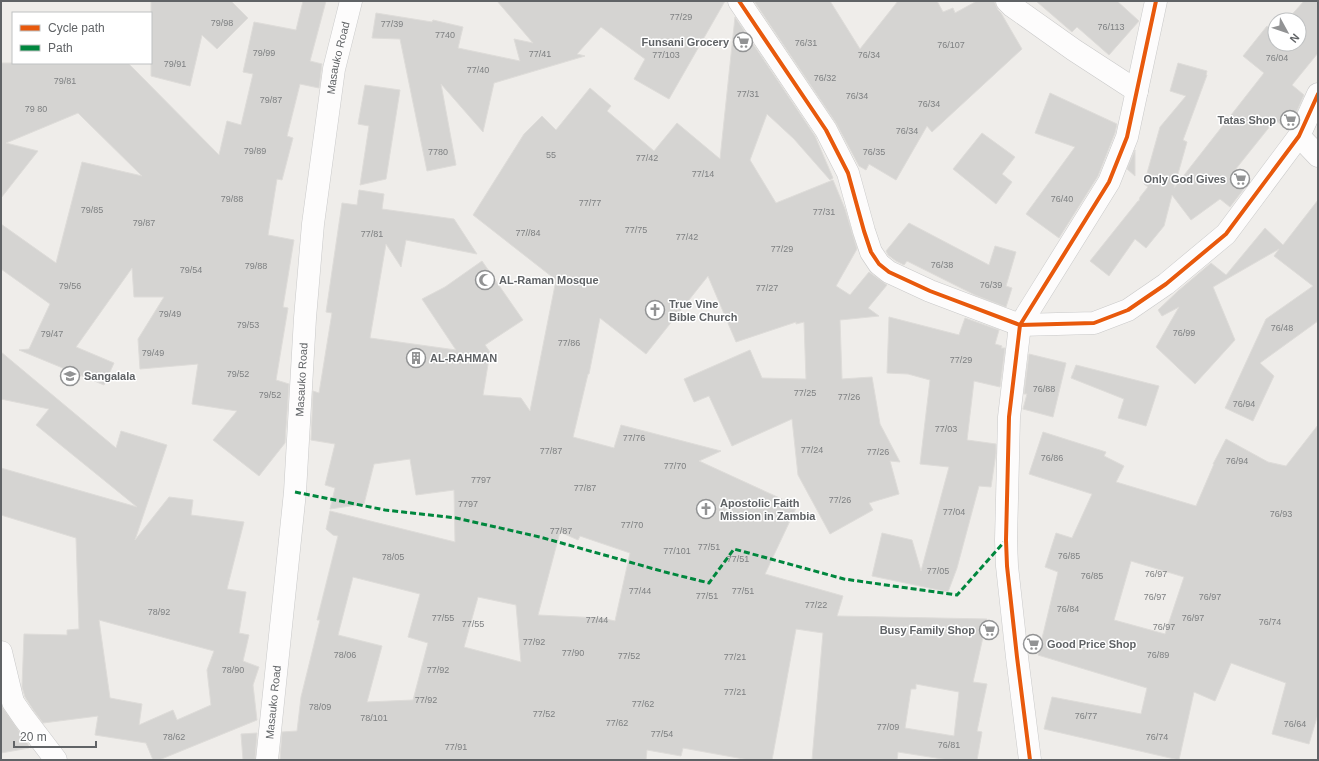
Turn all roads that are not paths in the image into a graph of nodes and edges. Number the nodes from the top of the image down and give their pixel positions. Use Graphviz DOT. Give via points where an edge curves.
graph roads {
  1 [pos="351,1"];
  2 [pos="739,1"];
  3 [pos="1007,1"];
  4 [pos="1156,1"];
  5 [pos="1137,91"];
  6 [pos="1318,94"];
  7 [pos="1299,136"];
  8 [pos="1318,156"];
  9 [pos="1020,325"];
  10 [pos="1,652"];
  11 [pos="56,760"];
  12 [pos="267,760"];
  13 [pos="1030,760"];
  1 -- 12 [label="street, Masauko Road" via="334,69 313,224 295,492"];
  2 -- 9 [label="street" via="836,148 848,173 871,252 879,264 889,272 930,292"];
  3 -- 5 [label="street" via="1074,50"];
  4 -- 5 [label="street"];
  5 -- 9 [label="street" via="1127,137 1109,182"];
  6 -- 7 [label="street"];
  7 -- 8 [label="street"];
  7 -- 9 [label="street" via="1226,234 1166,284 1128,310 1094,323"];
  9 -- 13 [label="street" via="1009,417 1006,540"];
  10 -- 11 [label="street" via="14,702"];
}
